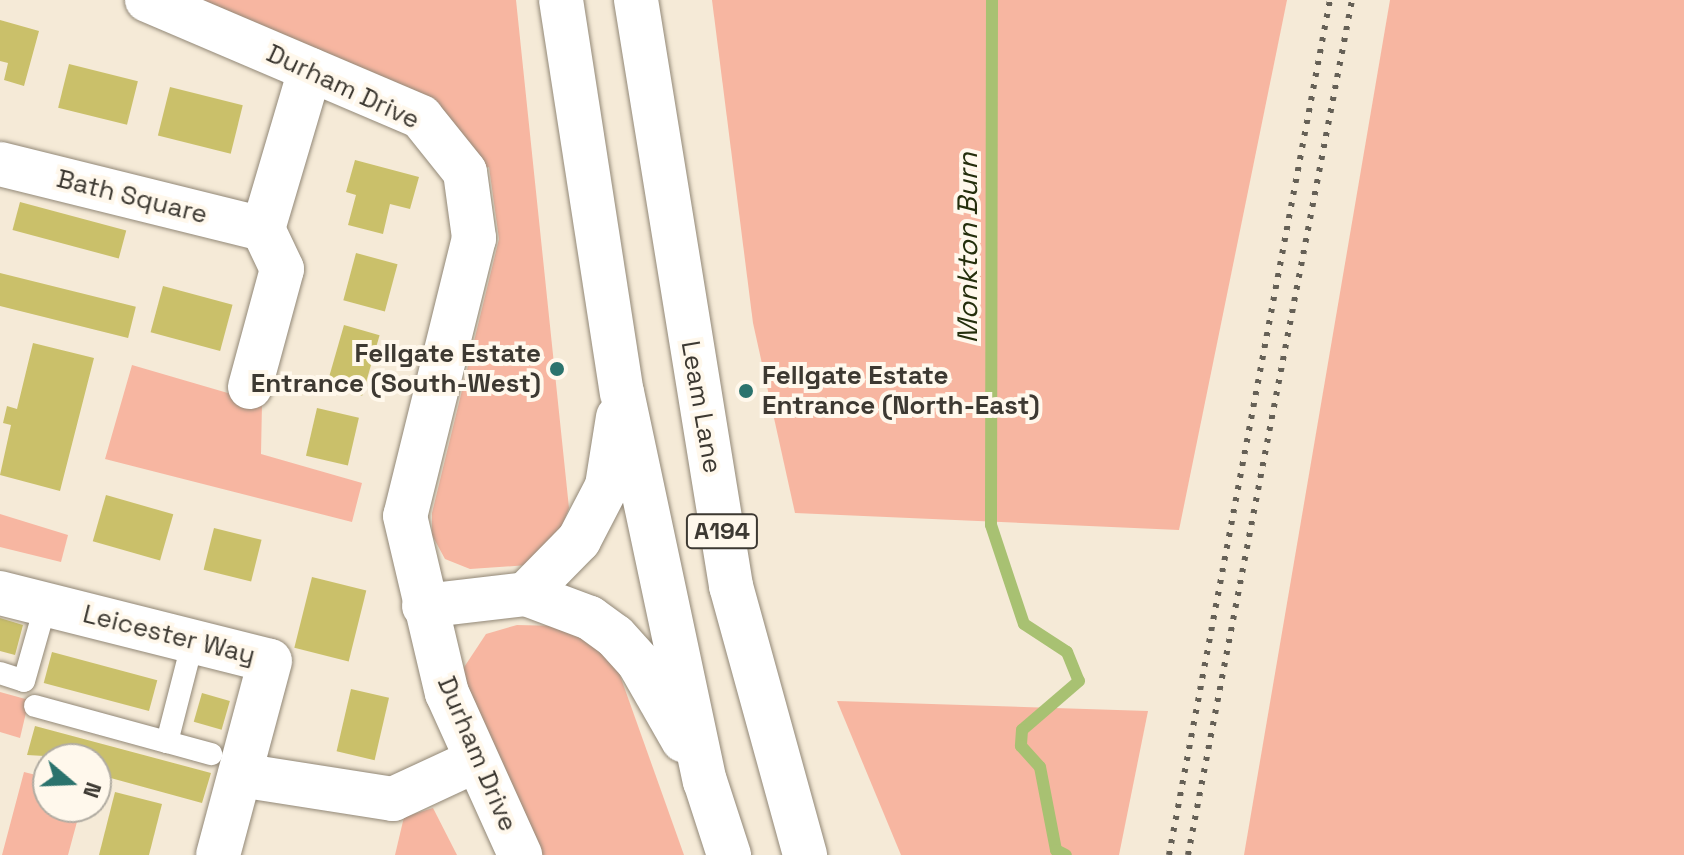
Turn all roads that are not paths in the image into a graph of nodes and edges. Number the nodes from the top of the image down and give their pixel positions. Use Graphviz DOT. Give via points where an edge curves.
graph roads {
  1 [pos="147,0"];
  2 [pos="561,0"];
  3 [pos="636,0"];
  4 [pos="310,70"];
  5 [pos="0,164"];
  6 [pos="263,229"];
  7 [pos="250,387"];
  8 [pos="622,392"];
  9 [pos="0,593"];
  10 [pos="526,594"];
  11 [pos="46,604"];
  12 [pos="424,606"];
  13 [pos="193,641"];
  14 [pos="0,673"];
  15 [pos="35,706"];
  16 [pos="167,742"];
  17 [pos="475,761"];
  18 [pos="226,764"];
  19 [pos="705,781"];
  20 [pos="218,855"];
  21 [pos="520,855"];
  22 [pos="729,855"];
  23 [pos="805,855"];
  1 -- 4 [label="main road, Durham Drive"];
  2 -- 8 [label="main road, A194"];
  3 -- 23 [label="main road, Leam Lane / A194" via="731,586"];
  4 -- 6 [label="main road"];
  4 -- 12 [label="main road, Durham Drive" via="421,117 465,172 472,192 474,238 405,516"];
  5 -- 6 [label="main road, Bath Square"];
  6 -- 7 [label="main road" via="282,269"];
  8 -- 10 [label="main road, A194" via="607,486 579,540"];
  8 -- 19 [label="main road, A194"];
  9 -- 11 [label="main road, Leicester Way"];
  10 -- 12 [label="main road"];
  10 -- 19 [label="main road, A194" via="590,618 615,636 639,663"];
  11 -- 13 [label="main road, Leicester Way"];
  11 -- 14 [label="lane" via="24,681"];
  12 -- 17 [label="main road, Durham Drive" via="447,693"];
  13 -- 16 [label="lane"];
  13 -- 18 [label="main road, Leicester Way" via="270,661"];
  15 -- 16 [label="lane"];
  16 -- 18 [label="lane"];
  17 -- 18 [label="main road" via="393,799"];
  17 -- 21 [label="main road, Durham Drive"];
  18 -- 20 [label="main road, Leicester Way"];
  19 -- 22 [label="main road, A194"];
}
